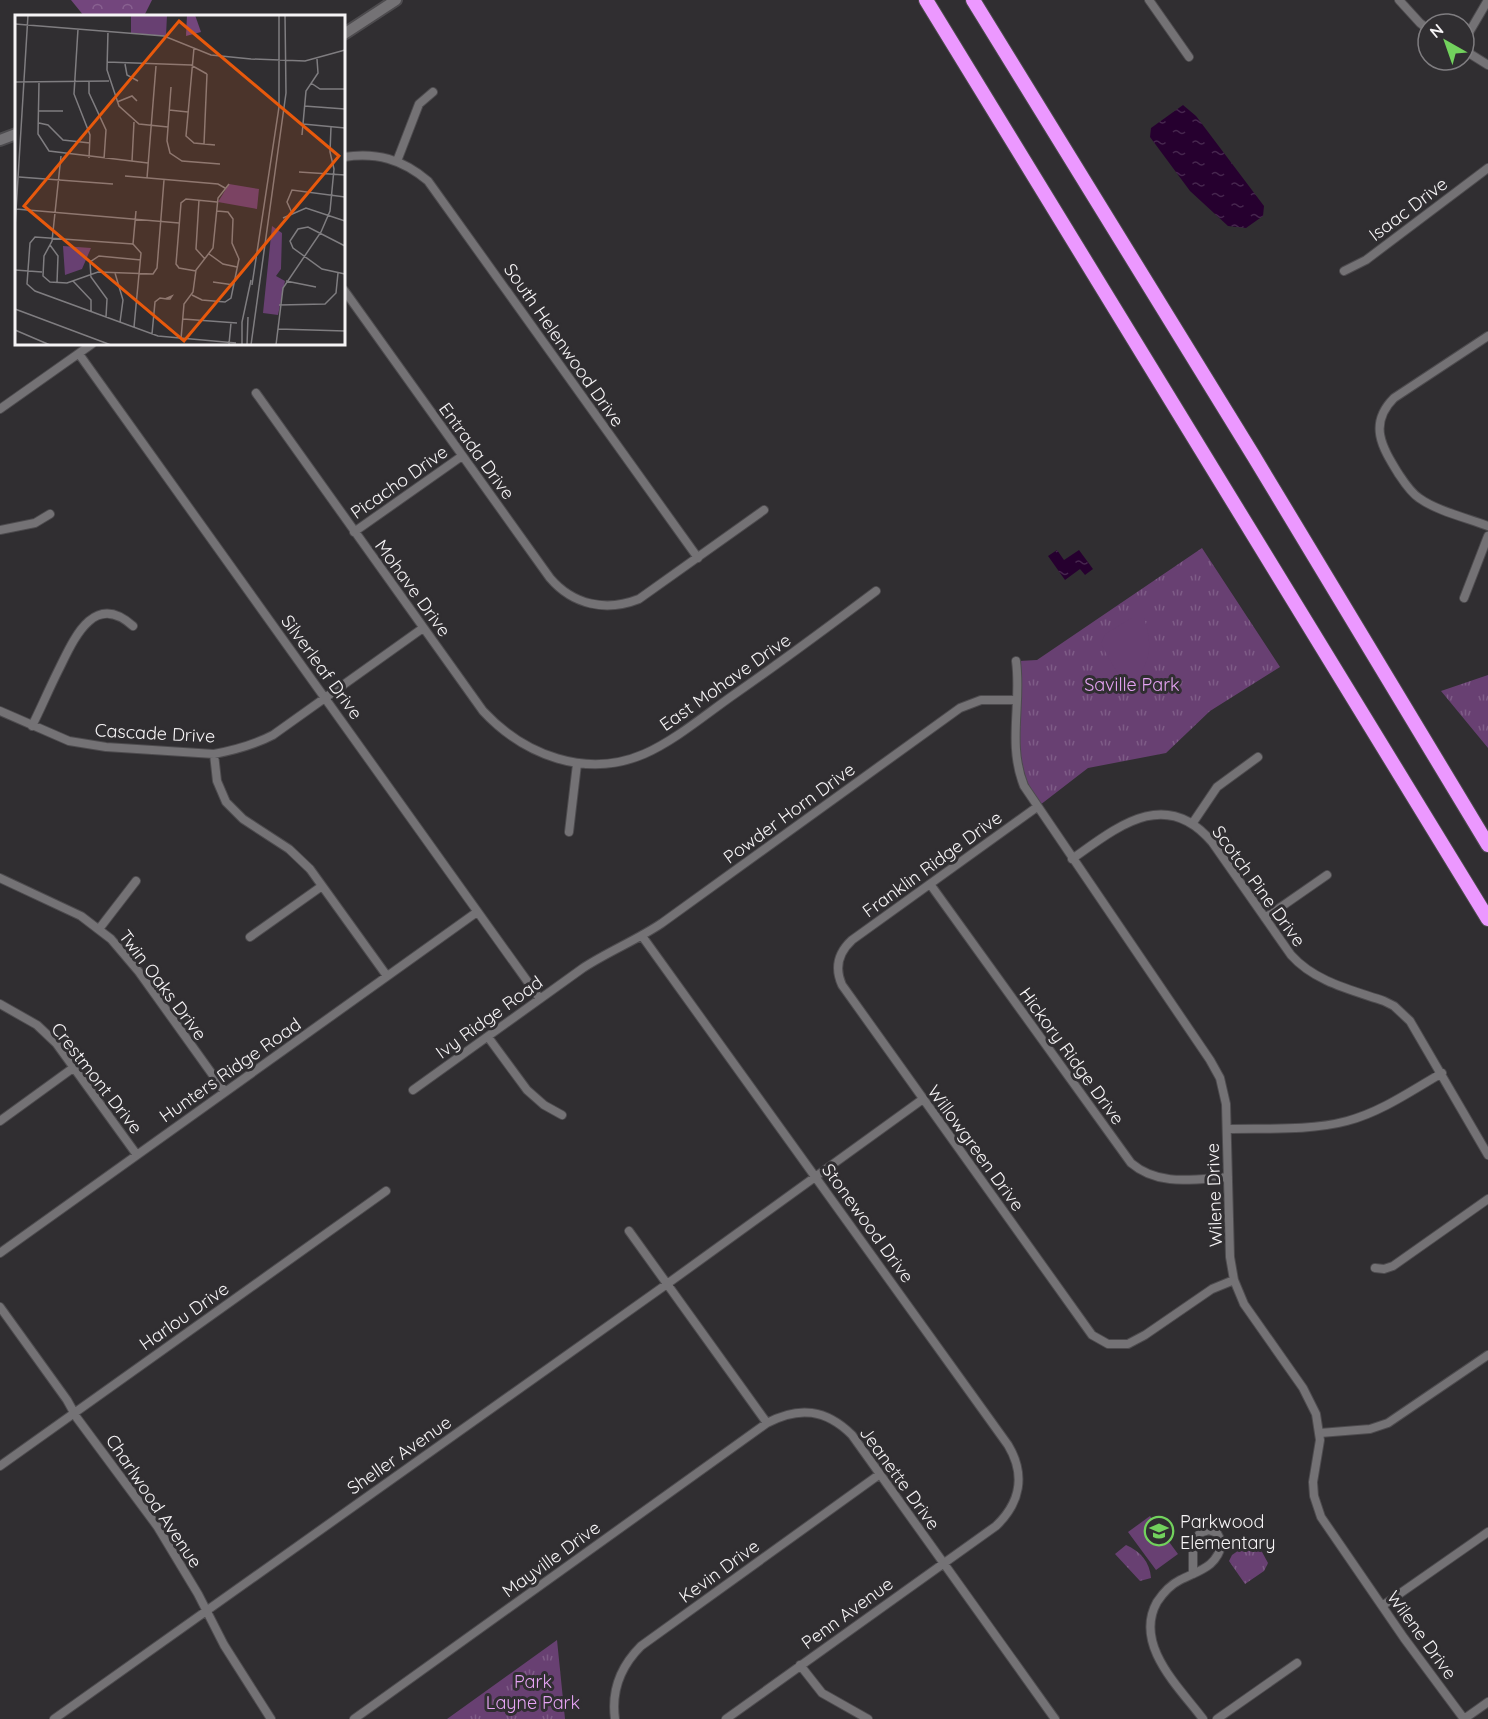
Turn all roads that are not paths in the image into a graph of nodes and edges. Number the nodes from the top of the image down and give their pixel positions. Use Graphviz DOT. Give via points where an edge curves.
graph roads {
  1 [pos="396,0"];
  2 [pos="926,0"];
  3 [pos="973,0"];
  4 [pos="1149,0"];
  5 [pos="1400,0"];
  6 [pos="1488,0"];
  7 [pos="1416,18"];
  8 [pos="1476,20"];
  9 [pos="345,33"];
  10 [pos="1189,57"];
  11 [pos="432,92"];
  12 [pos="15,134"];
  13 [pos="0,140"];
  14 [pos="345,157"];
  15 [pos="397,160"];
  16 [pos="1488,168"];
  17 [pos="1344,271"];
  18 [pos="345,291"];
  19 [pos="1488,336"];
  20 [pos="92,345"];
  21 [pos="79,354"];
  22 [pos="256,393"];
  23 [pos="0,409"];
  24 [pos="462,456"];
  25 [pos="764,510"];
  26 [pos="50,514"];
  27 [pos="1488,526"];
  28 [pos="0,530"];
  29 [pos="354,532"];
  30 [pos="1488,536"];
  31 [pos="698,558"];
  32 [pos="876,591"];
  33 [pos="1464,598"];
  34 [pos="133,626"];
  35 [pos="423,628"];
  36 [pos="1016,661"];
  37 [pos="325,698"];
  38 [pos="1016,700"];
  39 [pos="0,711"];
  40 [pos="32,726"];
  41 [pos="214,754"];
  42 [pos="1258,757"];
  43 [pos="577,764"];
  44 [pos="1037,807"];
  45 [pos="1192,824"];
  46 [pos="569,832"];
  47 [pos="1488,845"];
  48 [pos="1072,859"];
  49 [pos="1327,875"];
  50 [pos="0,878"];
  51 [pos="136,881"];
  52 [pos="930,884"];
  53 [pos="322,886"];
  54 [pos="477,912"];
  55 [pos="1264,918"];
  56 [pos="1487,918"];
  57 [pos="99,929"];
  58 [pos="642,936"];
  59 [pos="250,938"];
  60 [pos="846,946"];
  61 [pos="583,968"];
  62 [pos="387,976"];
  63 [pos="540,999"];
  64 [pos="0,1004"];
  65 [pos="488,1037"];
  66 [pos="73,1068"];
  67 [pos="1442,1073"];
  68 [pos="413,1090"];
  69 [pos="225,1092"];
  70 [pos="923,1099"];
  71 [pos="562,1115"];
  72 [pos="0,1121"];
  73 [pos="1227,1129"];
  74 [pos="137,1155"];
  75 [pos="1488,1155"];
  76 [pos="816,1176"];
  77 [pos="1228,1177"];
  78 [pos="386,1191"];
  79 [pos="1488,1199"];
  80 [pos="629,1231"];
  81 [pos="0,1253"];
  82 [pos="1375,1268"];
  83 [pos="1234,1280"];
  84 [pos="667,1284"];
  85 [pos="0,1307"];
  86 [pos="1488,1355"];
  87 [pos="74,1413"];
  88 [pos="766,1423"];
  89 [pos="1320,1432"];
  90 [pos="0,1466"];
  91 [pos="880,1474"];
  92 [pos="1488,1532"];
  93 [pos="987,1533"];
  94 [pos="944,1563"];
  95 [pos="1193,1574"];
  96 [pos="1382,1606"];
  97 [pos="206,1611"];
  98 [pos="1297,1664"];
  99 [pos="800,1665"];
  100 [pos="1488,1702"];
  101 [pos="54,1719"];
  102 [pos="271,1719"];
  103 [pos="354,1719"];
  104 [pos="615,1719"];
  105 [pos="726,1719"];
  106 [pos="868,1719"];
  107 [pos="1055,1719"];
  108 [pos="1203,1719"];
  109 [pos="1217,1719"];
  110 [pos="1464,1719"];
  1 -- 9 [label="main road"];
  2 -- 56 [label="highway"];
  3 -- 47 [label="highway"];
  4 -- 10 [label="street"];
  5 -- 7 [label="street"];
  6 -- 8 [label="street"];
  11 -- 15 [label="street" via="419,105"];
  12 -- 13 [label="main road"];
  14 -- 15 [label="street" via="373,155"];
  15 -- 31 [label="street, South Helenwood Drive" via="436,190"];
  16 -- 17 [label="street, Isaac Drive" via="1366,260"];
  18 -- 24 [label="street, Entrada Drive"];
  19 -- 27 [label="street" via="1394,398 1382,416 1380,433 1384,451 1418,497"];
  20 -- 21 [label="street"];
  21 -- 23 [label="street"];
  21 -- 37 [label="street, Silverleaf Drive"];
  22 -- 29 [label="street, Mohave Drive"];
  24 -- 29 [label="street, Picacho Drive"];
  24 -- 31 [label="street, Entrada Drive" via="557,587 579,601 604,606 626,604"];
  25 -- 31 [label="street"];
  26 -- 28 [label="street" via="36,523"];
  29 -- 35 [label="street, Mohave Drive"];
  30 -- 33 [label="street"];
  32 -- 43 [label="street, East Mohave Drive" via="664,744 633,758"];
  34 -- 40 [label="street" via="118,615 107,614 84,624"];
  35 -- 37 [label="street, Cascade Drive"];
  35 -- 43 [label="street, Mohave Drive" via="497,725 540,752"];
  36 -- 38 [label="street, Wilene Drive"];
  37 -- 41 [label="street, Cascade Drive" via="262,740"];
  37 -- 54 [label="street, Silverleaf Drive"];
  38 -- 44 [label="street, Wilene Drive" via="1016,764"];
  38 -- 58 [label="street, Powder Horn Drive" via="981,700 960,708"];
  39 -- 40 [label="street, Cascade Drive"];
  40 -- 41 [label="street, Cascade Drive" via="82,744"];
  41 -- 53 [label="street" via="221,793 233,810 289,849"];
  42 -- 45 [label="street" via="1217,787"];
  43 -- 46 [label="street"];
  44 -- 48 [label="street, Wilene Drive"];
  44 -- 52 [label="street, Franklin Ridge Drive"];
  45 -- 48 [label="street, Scotch Pine Drive" via="1166,815 1138,818 1118,826"];
  45 -- 55 [label="street, Scotch Pine Drive" via="1212,842"];
  48 -- 73 [label="street, Wilene Drive" via="1210,1060 1223,1086"];
  49 -- 55 [label="street"];
  50 -- 57 [label="street, Twin Oaks Drive"];
  51 -- 57 [label="street"];
  52 -- 60 [label="street, Franklin Ridge Drive"];
  52 -- 77 [label="street, Hickory Ridge Drive" via="1131,1163 1146,1174 1164,1179"];
  53 -- 59 [label="street"];
  53 -- 62 [label="street"];
  54 -- 62 [label="street, Hunters Ridge Road"];
  54 -- 63 [label="street, Silverleaf Drive"];
  55 -- 67 [label="street, Scotch Pine Drive" via="1304,968 1322,979 1384,1001 1403,1013"];
  57 -- 69 [label="street, Twin Oaks Drive" via="139,972"];
  58 -- 61 [label="street, Powder Horn Drive"];
  58 -- 76 [label="street, Stonewood Drive"];
  60 -- 70 [label="street, Willowgreen Drive" via="838,965 842,985"];
  61 -- 63 [label="street, Ivy Ridge Road"];
  62 -- 69 [label="street, Hunters Ridge Road"];
  63 -- 65 [label="street, Ivy Ridge Road"];
  64 -- 66 [label="street, Crestmont Drive" via="37,1025 56,1043"];
  65 -- 68 [label="street, Ivy Ridge Road"];
  65 -- 71 [label="street" via="531,1095"];
  66 -- 72 [label="street"];
  66 -- 74 [label="street, Crestmont Drive"];
  67 -- 73 [label="street" via="1378,1110 1347,1121"];
  67 -- 75 [label="street, Scotch Pine Drive"];
  69 -- 74 [label="street, Hunters Ridge Road"];
  70 -- 76 [label="street, Sheller Avenue"];
  70 -- 83 [label="street, Willowgreen Drive" via="1099,1340 1113,1345 1135,1342 1212,1289"];
  73 -- 77 [label="street, Wilene Drive"];
  74 -- 81 [label="street, Hunters Ridge Road"];
  76 -- 84 [label="street, Sheller Avenue"];
  76 -- 93 [label="street, Stonewood Drive" via="1012,1452 1018,1473 1016,1499 1007,1516"];
  77 -- 83 [label="street, Wilene Drive"];
  78 -- 87 [label="street, Harlou Drive"];
  79 -- 82 [label="street" via="1393,1266"];
  80 -- 84 [label="street"];
  83 -- 89 [label="street, Wilene Drive" via="1248,1311 1308,1396"];
  84 -- 88 [label="street"];
  84 -- 97 [label="street, Sheller Avenue"];
  85 -- 87 [label="street, Charlwood Avenue"];
  86 -- 89 [label="street" via="1388,1424 1363,1430"];
  87 -- 90 [label="street, Harlou Drive"];
  87 -- 97 [label="street, Charlwood Avenue" via="157,1526"];
  88 -- 91 [label="street, Jeanette Drive" via="796,1412 825,1416 852,1435"];
  88 -- 103 [label="street, Mayville Drive"];
  89 -- 96 [label="street, Wilene Drive" via="1313,1482 1318,1510"];
  91 -- 94 [label="street, Jeanette Drive"];
  91 -- 104 [label="street, Kevin Drive" via="641,1646 627,1662 617,1683"];
  92 -- 96 [label="street"];
  93 -- 94 [label="street, Penn Avenue"];
  94 -- 99 [label="street, Penn Avenue"];
  94 -- 107 [label="street, Jeanette Drive"];
  95 -- 95 [label="street" via="1220,1555 1222,1543 1217,1533 1200,1533 1193,1543"];
  95 -- 108 [label="street" via="1163,1593 1150,1622 1152,1643 1160,1661"];
  96 -- 110 [label="street, Wilene Drive"];
  97 -- 101 [label="street, Sheller Avenue"];
  97 -- 102 [label="street, Charlwood Avenue"];
  98 -- 109 [label="street"];
  99 -- 105 [label="street, Penn Avenue"];
  99 -- 106 [label="street" via="822,1693"];
  100 -- 110 [label="street"];
}
